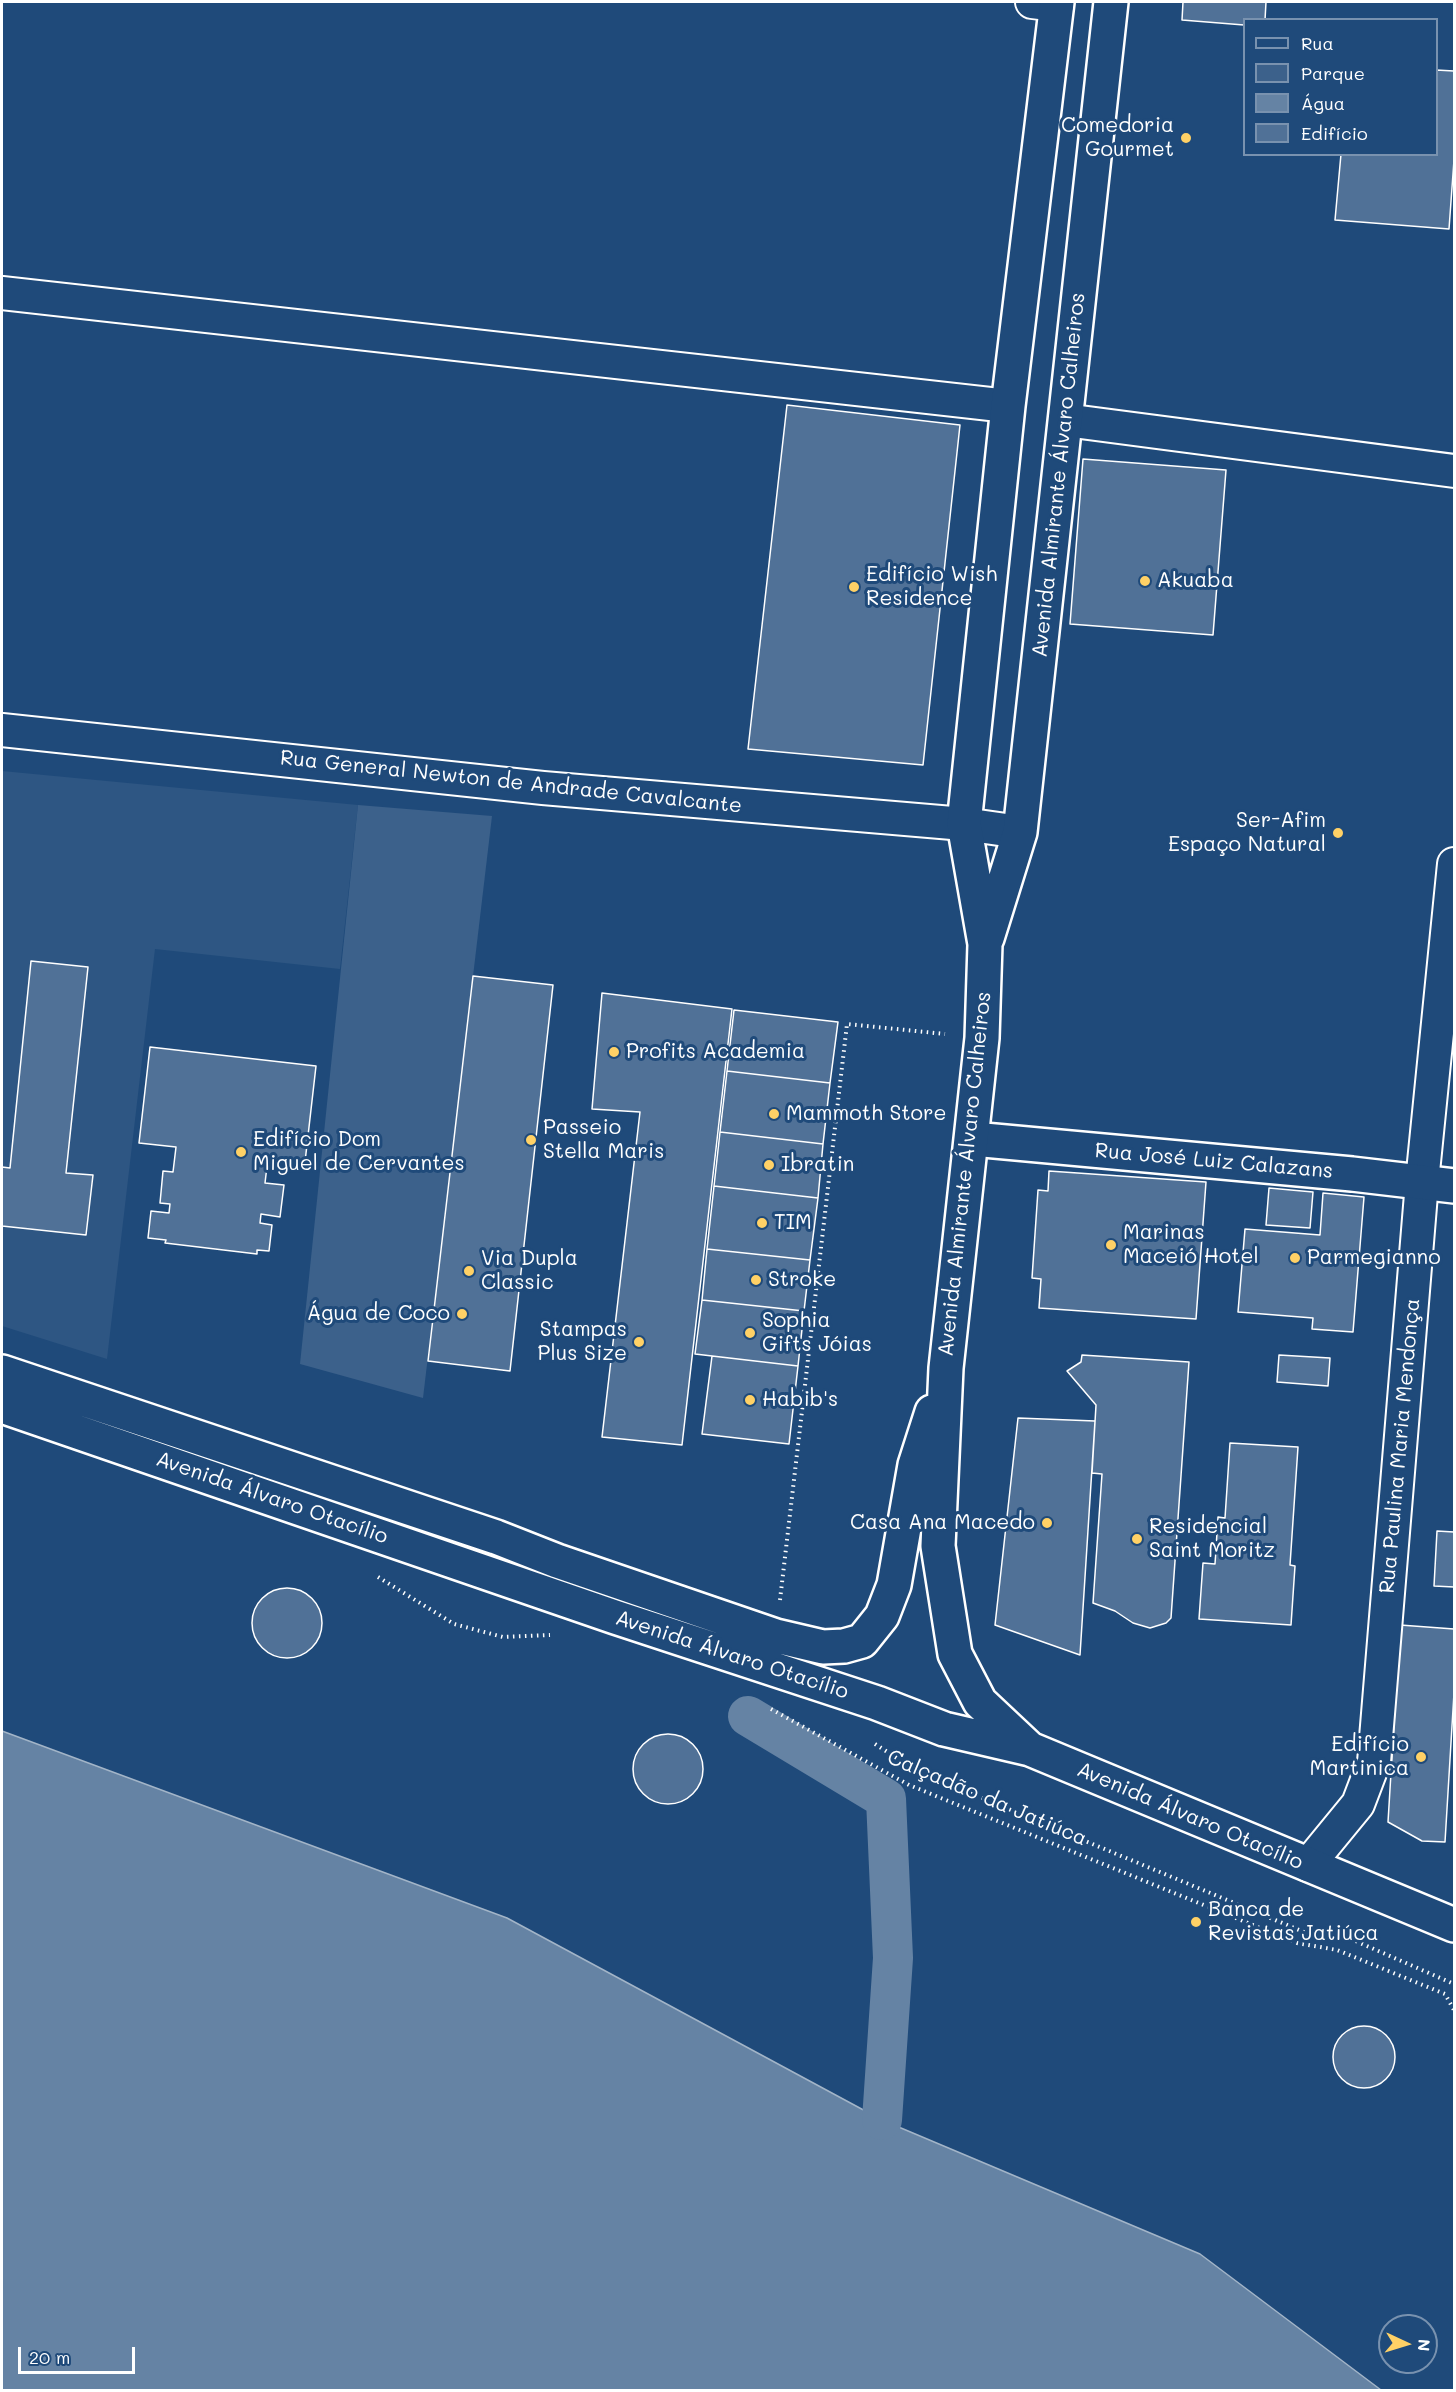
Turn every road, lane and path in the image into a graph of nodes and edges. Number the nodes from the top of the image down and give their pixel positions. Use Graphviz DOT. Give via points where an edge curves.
graph roads {
  1 [pos="1112,2"];
  2 [pos="1049,3"];
  3 [pos="2,293"];
  4 [pos="1008,406"];
  5 [pos="1065,420"];
  6 [pos="1455,471"];
  7 [pos="2,730"];
  8 [pos="964,824"];
  9 [pos="1020,832"];
  10 [pos="1455,864"];
  11 [pos="985,944"];
  12 [pos="982,1038"];
  13 [pos="973,1139"];
  14 [pos="1422,1182"];
  15 [pos="1455,1186"];
  16 [pos="946,1368"];
  17 [pos="2,1372"];
  18 [pos="2,1406"];
  19 [pos="375,1575"];
  20 [pos="555,1635"];
  21 [pos="776,1636"];
  22 [pos="862,1641"];
  23 [pos="762,1704"];
  24 [pos="1030,1749"];
  25 [pos="1308,1865"];
  26 [pos="1455,1925"];
  27 [pos="1455,2010"];
  1 -- 5 [label="main road, Avenida Almirante Álvaro Calheiros"];
  2 -- 4 [label="main road, Avenida Almirante Álvaro Calheiros"];
  3 -- 4 [label="street"];
  4 -- 8 [label="main road, Avenida Almirante Álvaro Calheiros"];
  5 -- 6 [label="street"];
  5 -- 9 [label="main road, Avenida Almirante Álvaro Calheiros"];
  7 -- 8 [label="street, Rua General Newton de Andrade Cavalcante" via="543,788"];
  8 -- 9 [label="street, Rua General Newton de Andrade Cavalcante"];
  8 -- 11 [label="main road, Avenida Almirante Álvaro Calheiros"];
  9 -- 11 [label="main road, Avenida Almirante Álvaro Calheiros"];
  10 -- 14 [label="street, Rua Paulina Maria Mendonça"];
  11 -- 12 [label="main road, Avenida Almirante Álvaro Calheiros"];
  12 -- 13 [label="main road, Avenida Almirante Álvaro Calheiros"];
  12 -- 21 [label="path" via="846,1024"];
  13 -- 14 [label="main road, Rua José Luiz Calazans"];
  13 -- 16 [label="main road, Avenida Almirante Álvaro Calheiros"];
  14 -- 15 [label="main road, Rua José Luiz Calazans"];
  14 -- 25 [label="street, Rua Paulina Maria Mendonça" via="1374,1762 1358,1804"];
  16 -- 22 [label="main road, Avenida Almirante Álvaro Calheiros" via="915,1465 894,1585 882,1616"];
  16 -- 24 [label="main road, Avenida Almirante Álvaro Calheiros" via="938,1546 955,1654 980,1702"];
  17 -- 21 [label="main road, Avenida Álvaro Otacílio" via="496,1537"];
  18 -- 24 [label="main road, Avenida Álvaro Otacílio" via="944,1729"];
  19 -- 20 [label="path" via="454,1624 503,1637"];
  21 -- 22 [label="main road, Avenida Álvaro Otacílio" via="823,1647"];
  23 -- 27 [label="path, Calçadão da Jatiúca" via="909,1785 1297,1943 1338,1950 1445,1995"];
  24 -- 25 [label="main road, Avenida Álvaro Otacílio"];
  25 -- 26 [label="main road, Avenida Álvaro Otacílio"];
}
